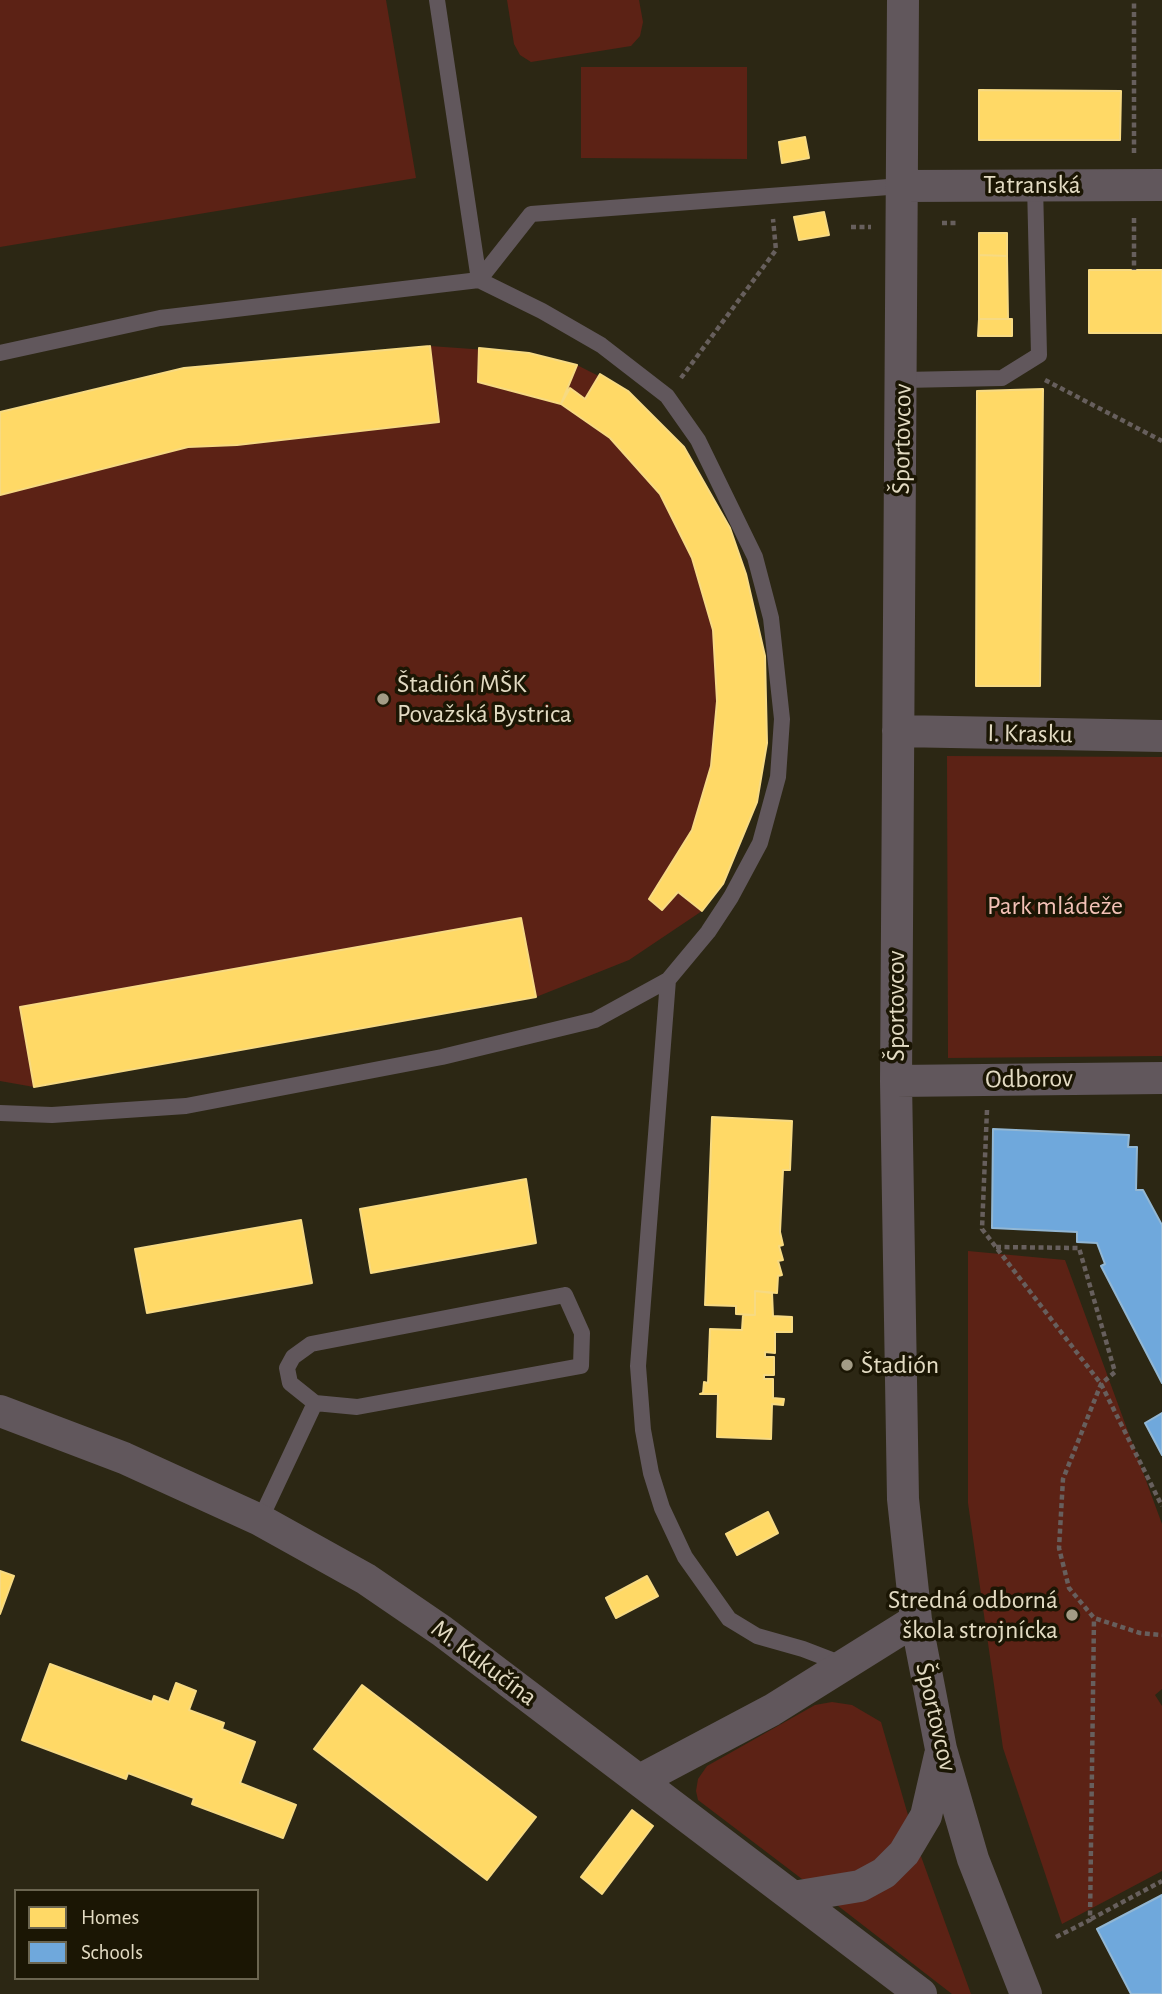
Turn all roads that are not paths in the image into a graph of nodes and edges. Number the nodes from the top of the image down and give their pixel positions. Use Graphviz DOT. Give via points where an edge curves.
graph roads {
  1 [pos="437,0"];
  2 [pos="903,0"];
  3 [pos="1035,185"];
  4 [pos="1148,185"];
  5 [pos="902,186"];
  6 [pos="479,280"];
  7 [pos="0,353"];
  8 [pos="903,380"];
  9 [pos="898,731"];
  10 [pos="1162,736"];
  11 [pos="668,980"];
  12 [pos="1162,1078"];
  13 [pos="896,1080"];
  14 [pos="0,1112"];
  15 [pos="316,1403"];
  16 [pos="0,1411"];
  17 [pos="260,1520"];
  18 [pos="916,1620"];
  19 [pos="842,1664"];
  20 [pos="941,1749"];
  21 [pos="639,1780"];
  22 [pos="793,1897"];
  23 [pos="921,1994"];
  24 [pos="1026,1994"];
  1 -- 6 [label="lane"];
  2 -- 5 [label="street, Športovcov"];
  3 -- 4 [label="street, Tatranská"];
  3 -- 5 [label="street, Tatranská"];
  3 -- 8 [label="lane" via="1039,355 1002,378"];
  5 -- 6 [label="lane" via="531,214"];
  5 -- 8 [label="street, Športovcov"];
  6 -- 7 [label="lane" via="160,318"];
  6 -- 11 [label="lane" via="601,345 667,396 698,439 755,557 771,618 782,719 778,777 760,842 708,932"];
  8 -- 9 [label="street, Športovcov"];
  9 -- 10 [label="street, I. Krasku"];
  9 -- 13 [label="street, Športovcov"];
  11 -- 14 [label="lane" via="595,1020 442,1057 186,1106 52,1115"];
  11 -- 19 [label="lane" via="638,1366 650,1473 685,1557 729,1619 757,1636"];
  12 -- 13 [label="street, Odborov"];
  13 -- 18 [label="street, Športovcov" via="903,1499"];
  15 -- 15 [label="lane" via="358,1407 581,1366 582,1333 565,1295 311,1344 293,1357 287,1368 290,1383"];
  15 -- 17 [label="lane"];
  16 -- 17 [label="street, M. Kukučína" via="124,1458"];
  17 -- 21 [label="street, M. Kukučína" via="366,1578"];
  18 -- 19 [label="street"];
  18 -- 20 [label="street, Športovcov"];
  19 -- 21 [label="street" via="753,1721"];
  20 -- 22 [label="street" via="926,1816 904,1853 884,1873 860,1886"];
  20 -- 24 [label="street, Športovcov" via="973,1859"];
  21 -- 22 [label="street, M. Kukučína"];
  22 -- 23 [label="street, M. Kukučína"];
}
